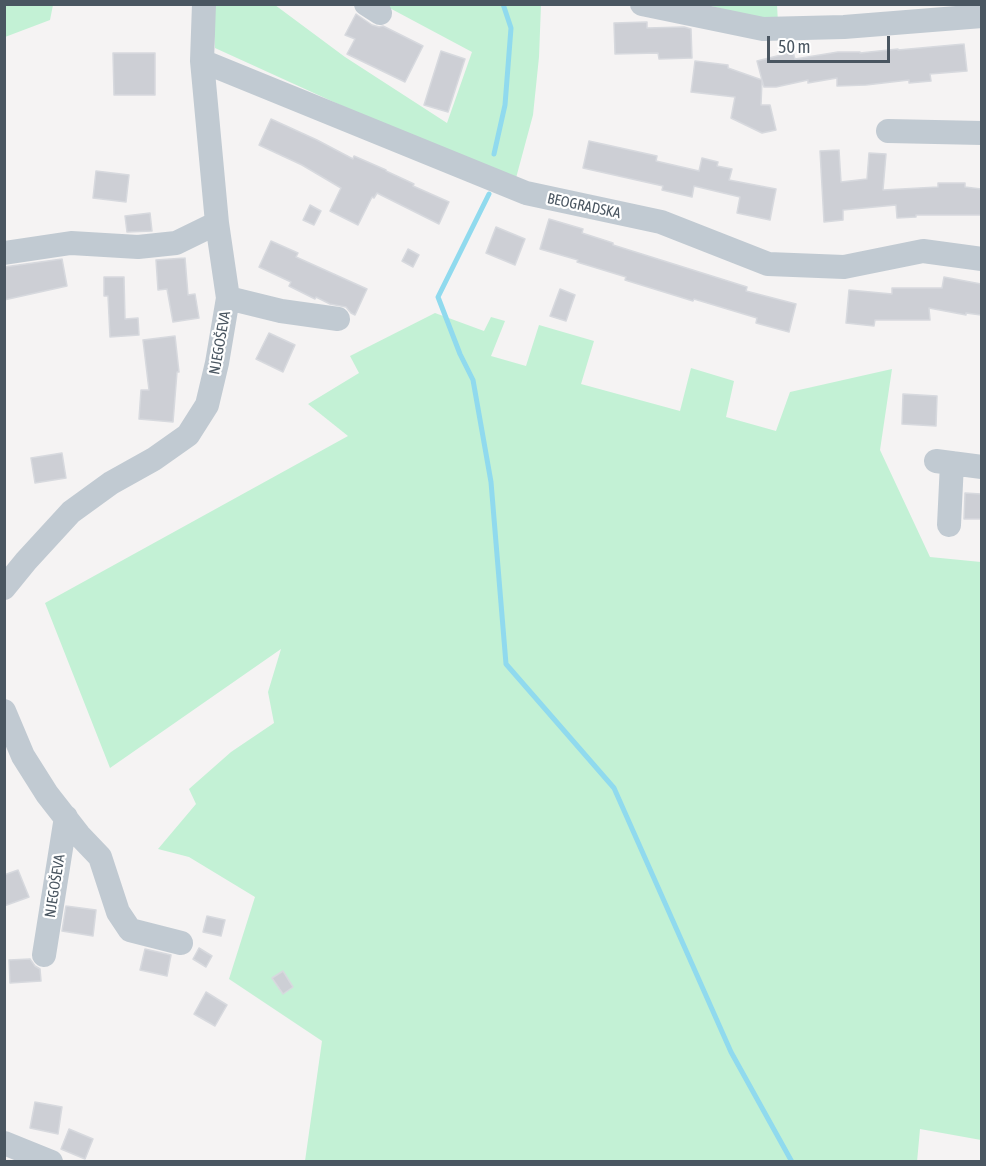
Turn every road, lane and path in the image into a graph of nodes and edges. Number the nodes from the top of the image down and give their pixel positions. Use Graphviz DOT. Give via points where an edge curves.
graph roads {
  1 [pos="204,4"];
  2 [pos="642,4"];
  3 [pos="981,15"];
  4 [pos="202,61"];
  5 [pos="888,131"];
  6 [pos="981,133"];
  7 [pos="217,223"];
  8 [pos="7,251"];
  9 [pos="981,260"];
  10 [pos="228,298"];
  11 [pos="338,320"];
  12 [pos="981,467"];
  13 [pos="949,525"];
  14 [pos="4,588"];
  15 [pos="4,711"];
  16 [pos="66,817"];
  17 [pos="181,943"];
  18 [pos="44,955"];
  19 [pos="4,1143"];
  20 [pos="51,1161"];
  1 -- 4 [label="street, NJEGOŠEVA"];
  2 -- 3 [label="street" via="764,29 844,27"];
  4 -- 7 [label="street, NJEGOŠEVA"];
  4 -- 9 [label="street, BEOGRADSKA" via="526,193 661,222 768,264 844,267 923,251"];
  5 -- 6 [label="street"];
  7 -- 8 [label="street" via="176,243 138,247 71,243"];
  7 -- 10 [label="street, NJEGOŠEVA"];
  10 -- 11 [label="street"];
  10 -- 14 [label="street, NJEGOŠEVA" via="207,405 188,435 71,512"];
  12 -- 13 [label="street" via="944,462"];
  15 -- 16 [label="street, NJEGOŠEVA" via="23,756"];
  16 -- 17 [label="street, NJEGOŠEVA" via="100,857 118,912 130,930"];
  16 -- 18 [label="street, NJEGOŠEVA"];
  19 -- 20 [label="street"];
}
